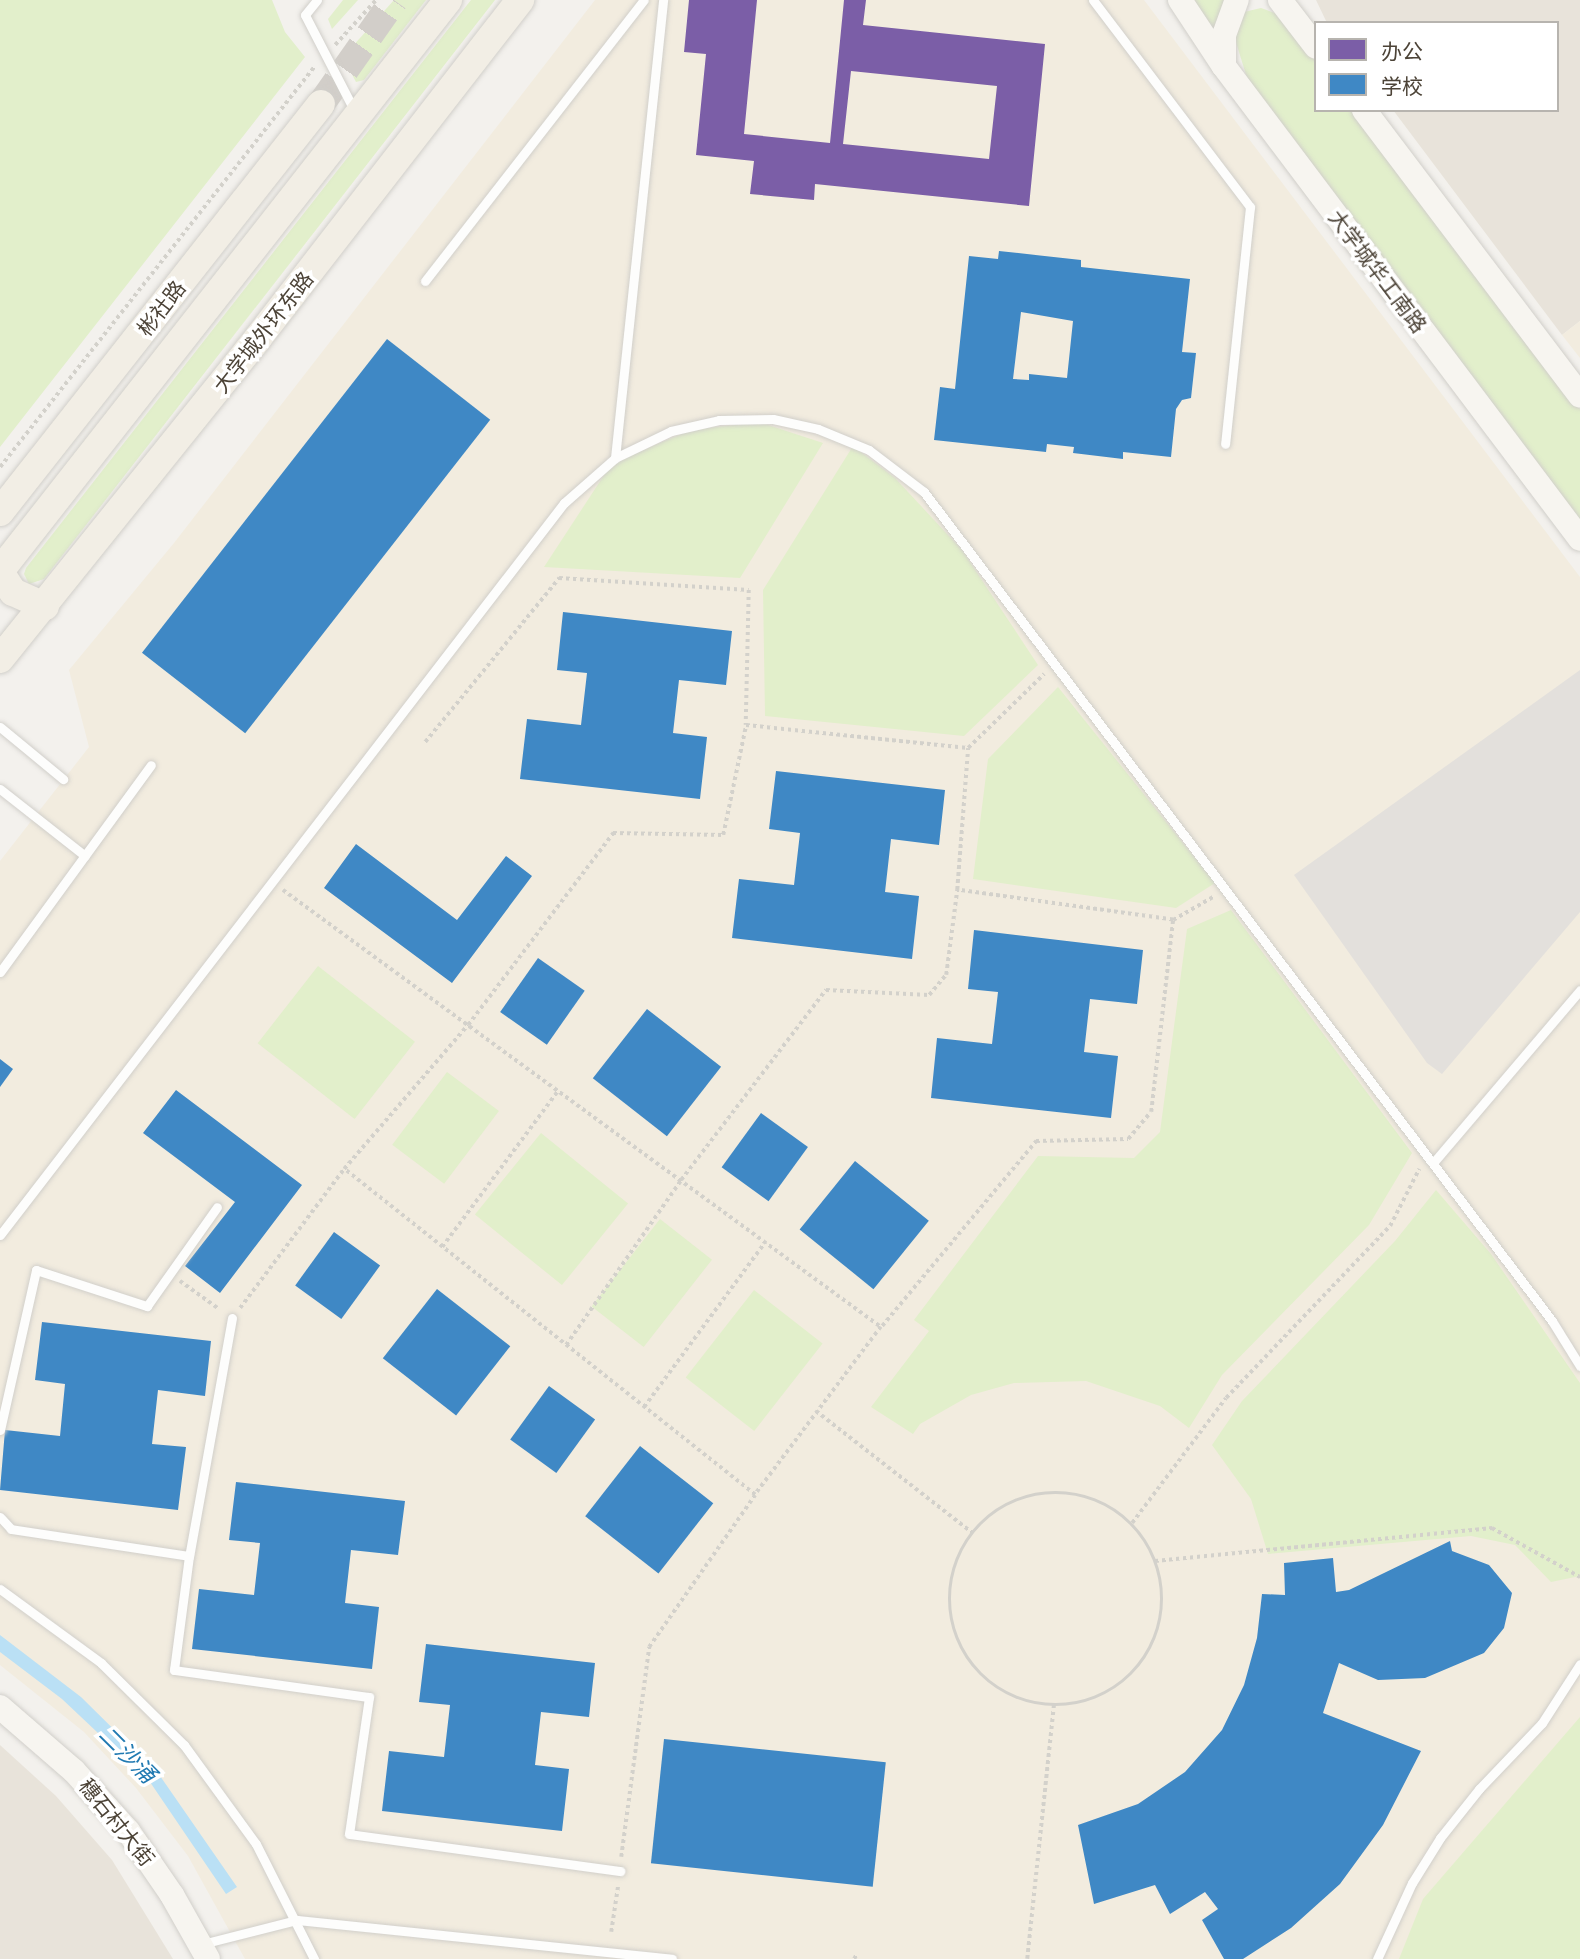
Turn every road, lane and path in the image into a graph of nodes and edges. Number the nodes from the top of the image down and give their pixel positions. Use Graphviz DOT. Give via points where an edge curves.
graph roads {
  1 [pos="317,0"];
  2 [pos="376,0"];
  3 [pos="448,0"];
  4 [pos="520,0"];
  5 [pos="643,0"];
  6 [pos="663,0"];
  7 [pos="1093,0"];
  8 [pos="1180,0"];
  9 [pos="1237,0"];
  10 [pos="1280,0"];
  11 [pos="337,43"];
  12 [pos="1314,44"];
  13 [pos="1224,66"];
  14 [pos="313,68"];
  15 [pos="321,104"];
  16 [pos="1366,112"];
  17 [pos="357,116"];
  18 [pos="425,281"];
  19 [pos="1580,396"];
  20 [pos="1225,444"];
  21 [pos="615,458"];
  22 [pos="0,467"];
  23 [pos="0,512"];
  24 [pos="1580,538"];
  25 [pos="0,572"];
  26 [pos="45,606"];
  27 [pos="0,659"];
  28 [pos="1054,665"];
  29 [pos="746,725"];
  30 [pos="0,727"];
  31 [pos="425,742"];
  32 [pos="968,748"];
  33 [pos="151,765"];
  34 [pos="63,779"];
  35 [pos="0,789"];
  36 [pos="85,856"];
  37 [pos="272,883"];
  38 [pos="957,890"];
  39 [pos="1215,895"];
  40 [pos="1173,920"];
  41 [pos="0,972"];
  42 [pos="1580,990"];
  43 [pos="468,1025"];
  44 [pos="558,1091"];
  45 [pos="1433,1163"];
  46 [pos="1422,1164"];
  47 [pos="344,1169"];
  48 [pos="681,1180"];
  49 [pos="217,1207"];
  50 [pos="0,1235"];
  51 [pos="765,1242"];
  52 [pos="442,1247"];
  53 [pos="170,1274"];
  54 [pos="232,1318"];
  55 [pos="881,1327"];
  56 [pos="566,1345"];
  57 [pos="1580,1366"];
  58 [pos="644,1407"];
  59 [pos="817,1411"];
  60 [pos="0,1430"];
  61 [pos="755,1495"];
  62 [pos="0,1517"];
  63 [pos="1132,1524"];
  64 [pos="975,1535"];
  65 [pos="188,1556"];
  66 [pos="1154,1561"];
  67 [pos="1580,1577"];
  68 [pos="0,1589"];
  69 [pos="1580,1664"];
  70 [pos="1054,1703"];
  71 [pos="0,1707"];
  72 [pos="620,1871"];
  73 [pos="297,1920"];
  74 [pos="611,1932"];
  75 [pos="204,1952"];
  76 [pos="314,1959"];
  77 [pos="672,1959"];
  78 [pos="1027,1959"];
  79 [pos="1377,1959"];
  1 -- 17 [label="lane" via="305,15"];
  2 -- 11 [label="path"];
  3 -- 17 [label="main road"];
  4 -- 26 [label="main road, 大学城外环东路"];
  5 -- 18 [label="lane"];
  6 -- 21 [label="lane"];
  7 -- 20 [label="lane" via="1250,207"];
  8 -- 13 [label="main road, 大学城华工南路"];
  9 -- 13 [label="main road" via="1224,35"];
  10 -- 12 [label="main road"];
  13 -- 24 [label="main road, 大学城华工南路"];
  14 -- 22 [label="path"];
  15 -- 23 [label="main road, 彬社路"];
  16 -- 19 [label="main road"];
  17 -- 25 [label="main road"];
  21 -- 45 [label="lane" via="694,425 773,419 842,437 909,478 944,516"];
  21 -- 50 [label="lane" via="556,512"];
  25 -- 26 [label="main road" via="13,592"];
  26 -- 27 [label="main road, 大学城外环东路"];
  28 -- 32 [label="path"];
  29 -- 31 [label="path" via="749,590 559,578"];
  29 -- 32 [label="path"];
  29 -- 43 [label="path" via="723,835 613,832"];
  30 -- 34 [label="lane"];
  32 -- 38 [label="path"];
  33 -- 36 [label="lane"];
  35 -- 36 [label="lane"];
  36 -- 41 [label="lane"];
  37 -- 43 [label="path"];
  38 -- 40 [label="path"];
  38 -- 48 [label="path" via="946,975 929,995 826,990"];
  39 -- 40 [label="path"];
  40 -- 55 [label="path" via="1151,1112 1128,1139 1036,1141"];
  42 -- 45 [label="lane"];
  43 -- 44 [label="path"];
  43 -- 47 [label="path"];
  44 -- 48 [label="path"];
  44 -- 52 [label="path"];
  45 -- 57 [label="lane" via="1552,1321"];
  46 -- 63 [label="path" via="1390,1226 1226,1398"];
  47 -- 52 [label="path"];
  47 -- 54 [label="path"];
  48 -- 51 [label="path"];
  48 -- 56 [label="path"];
  49 -- 53 [label="lane"];
  51 -- 55 [label="path"];
  51 -- 58 [label="path"];
  52 -- 56 [label="path"];
  53 -- 54 [label="path"];
  53 -- 60 [label="lane" via="147,1306 36,1270"];
  54 -- 65 [label="lane"];
  55 -- 59 [label="path"];
  56 -- 58 [label="path"];
  58 -- 61 [label="path"];
  59 -- 61 [label="path"];
  59 -- 64 [label="path"];
  61 -- 72 [label="path" via="649,1647"];
  62 -- 65 [label="lane" via="11,1529"];
  63 -- 64 [label="path" via="1107,1505 1071,1493 1036,1494 991,1514"];
  63 -- 66 [label="path"];
  64 -- 70 [label="path" via="955,1561 948,1607 960,1647 988,1682 1026,1701"];
  65 -- 72 [label="lane" via="174,1670 369,1698 349,1834"];
  66 -- 67 [label="path" via="1492,1528"];
  66 -- 70 [label="path" via="1162,1588 1159,1629 1141,1664 1112,1690 1073,1704"];
  68 -- 73 [label="lane" via="74,1640 159,1717 235,1811"];
  69 -- 79 [label="lane" via="1542,1723 1440,1838 1412,1883"];
  70 -- 78 [label="path"];
  71 -- 75 [label="main road, 穗石村大街" via="74,1771 128,1831"];
  72 -- 74 [label="path"];
  73 -- 75 [label="lane"];
  73 -- 76 [label="lane"];
  73 -- 77 [label="lane"];
}
